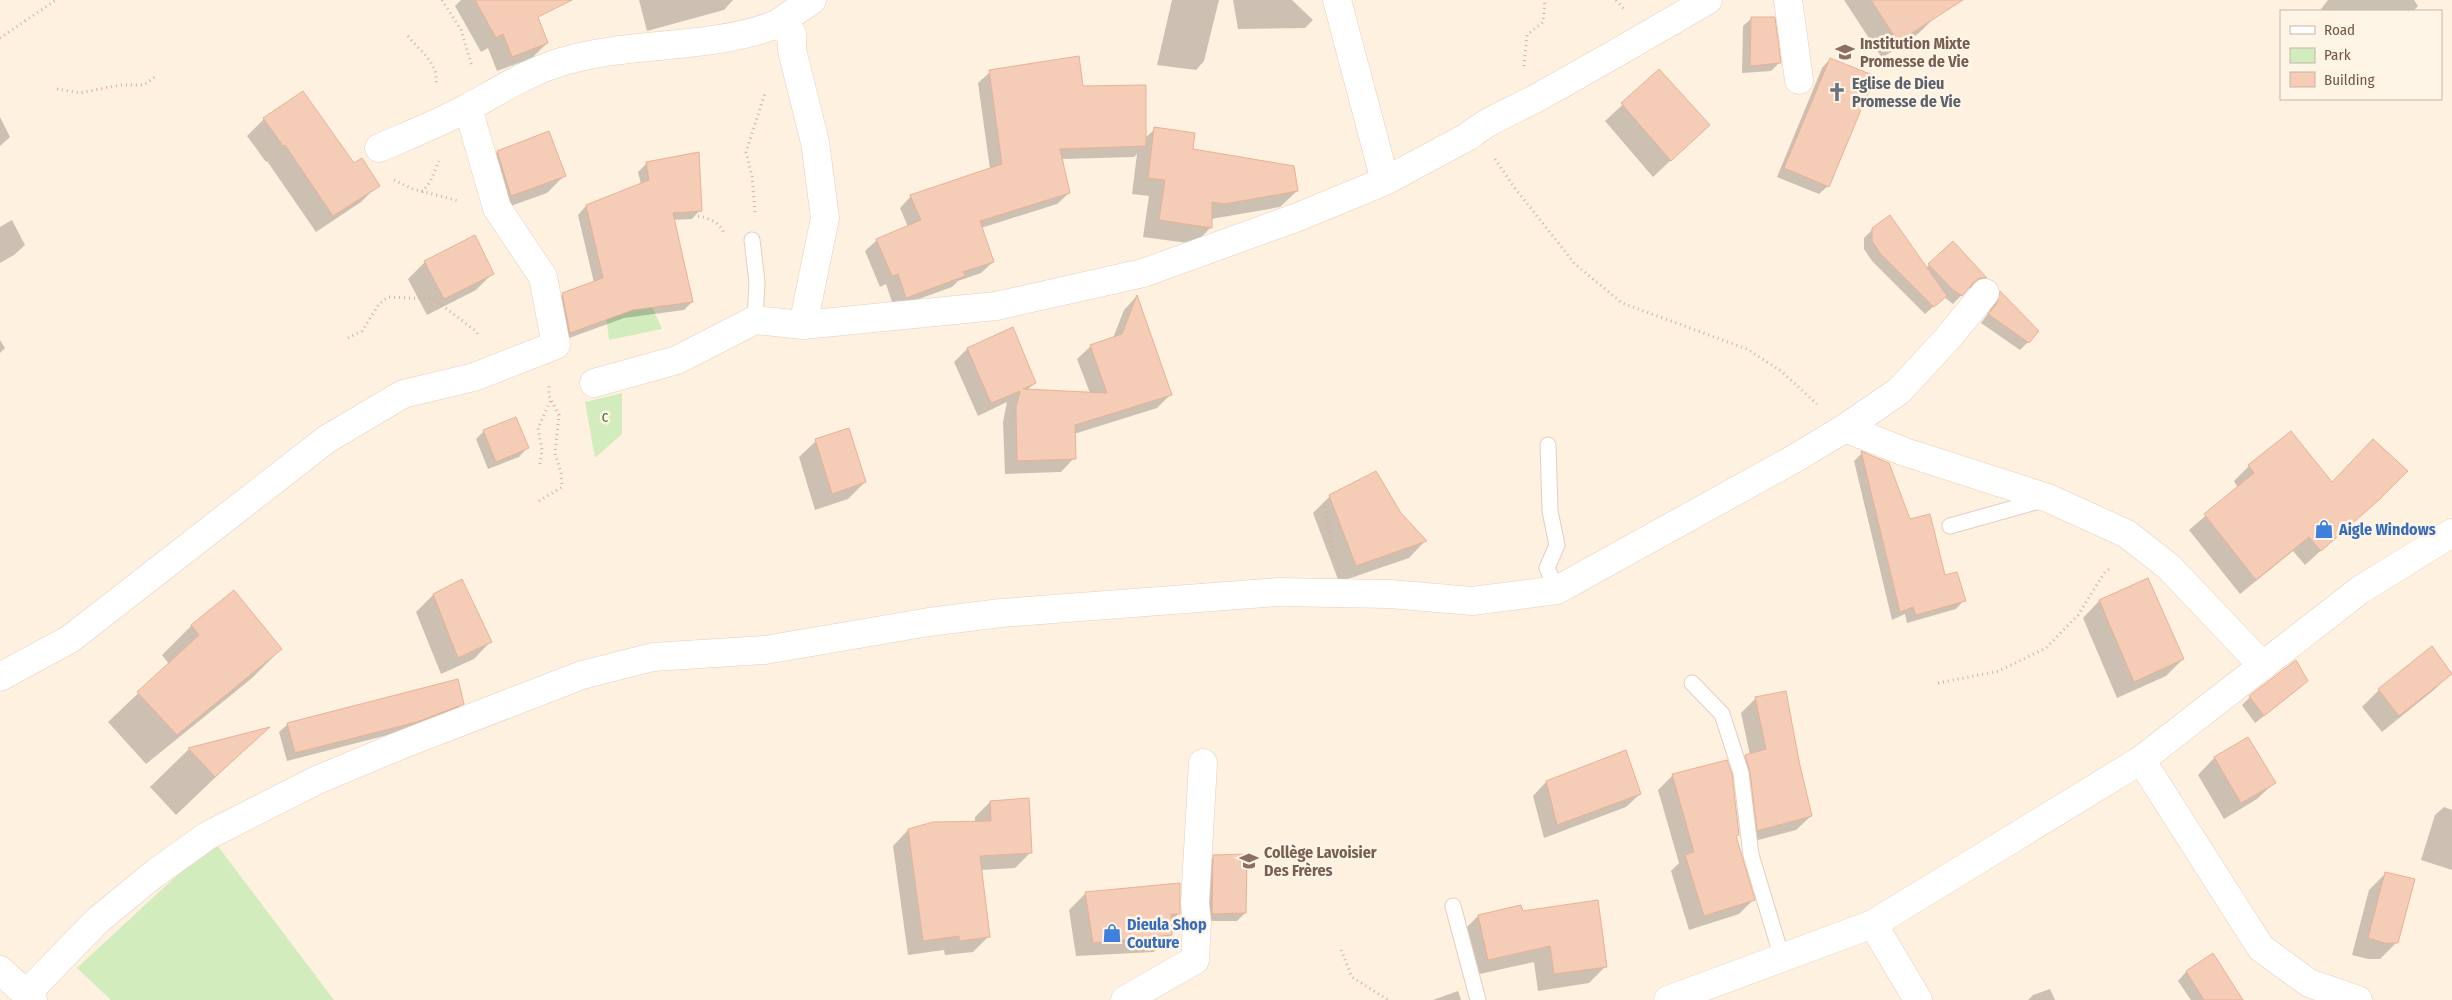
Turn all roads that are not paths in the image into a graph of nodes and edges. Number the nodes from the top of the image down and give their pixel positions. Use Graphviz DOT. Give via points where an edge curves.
graph roads {
  1 [pos="812,0"];
  2 [pos="1337,0"];
  3 [pos="1708,0"];
  4 [pos="1788,0"];
  5 [pos="778,24"];
  6 [pos="1799,80"];
  7 [pos="468,108"];
  8 [pos="379,148"];
  9 [pos="1386,181"];
  10 [pos="752,240"];
  11 [pos="1985,293"];
  12 [pos="755,320"];
  13 [pos="803,325"];
  14 [pos="594,383"];
  15 [pos="1845,428"];
  16 [pos="1548,445"];
  17 [pos="2048,498"];
  18 [pos="1950,526"];
  19 [pos="2452,533"];
  20 [pos="1557,590"];
  21 [pos="2263,666"];
  22 [pos="0,677"];
  23 [pos="1692,683"];
  24 [pos="2141,760"];
  25 [pos="1203,763"];
  26 [pos="1453,906"];
  27 [pos="1873,924"];
  28 [pos="1782,958"];
  29 [pos="0,970"];
  30 [pos="29,997"];
  31 [pos="1125,1000"];
  32 [pos="1478,1000"];
  33 [pos="1668,1000"];
  34 [pos="1918,1000"];
  35 [pos="2358,1000"];
  1 -- 5 [label="street"];
  2 -- 9 [label="street"];
  3 -- 9 [label="street"];
  4 -- 6 [label="street"];
  5 -- 7 [label="street" via="756,33 566,60 498,90"];
  5 -- 13 [label="street" via="792,34 792,50 815,142 825,218"];
  7 -- 8 [label="street"];
  7 -- 22 [label="street" via="497,208 543,277 556,345 474,377 402,394 327,439 70,639"];
  9 -- 13 [label="street" via="1298,217 1143,272 996,306"];
  10 -- 12 [label="lane" via="757,282"];
  11 -- 15 [label="street" via="1899,391"];
  12 -- 13 [label="street"];
  12 -- 14 [label="street" via="677,360"];
  15 -- 17 [label="street" via="1905,452"];
  15 -- 20 [label="street"];
  16 -- 20 [label="lane" via="1550,511 1556,545 1547,568"];
  17 -- 18 [label="lane"];
  17 -- 21 [label="street" via="2128,534 2169,567"];
  19 -- 21 [label="street" via="2360,590"];
  20 -- 30 [label="street" via="1472,600 1347,592 1278,592 1001,613 765,650 653,658 582,675 325,777 207,836 98,920"];
  21 -- 24 [label="street"];
  23 -- 28 [label="lane" via="1722,714 1725,723 1741,773 1751,855"];
  24 -- 27 [label="street"];
  24 -- 35 [label="street" via="2261,948 2309,983"];
  25 -- 31 [label="street" via="1195,960"];
  26 -- 32 [label="lane"];
  27 -- 28 [label="street"];
  27 -- 34 [label="street"];
  28 -- 33 [label="street"];
  29 -- 30 [label="street"];
}
